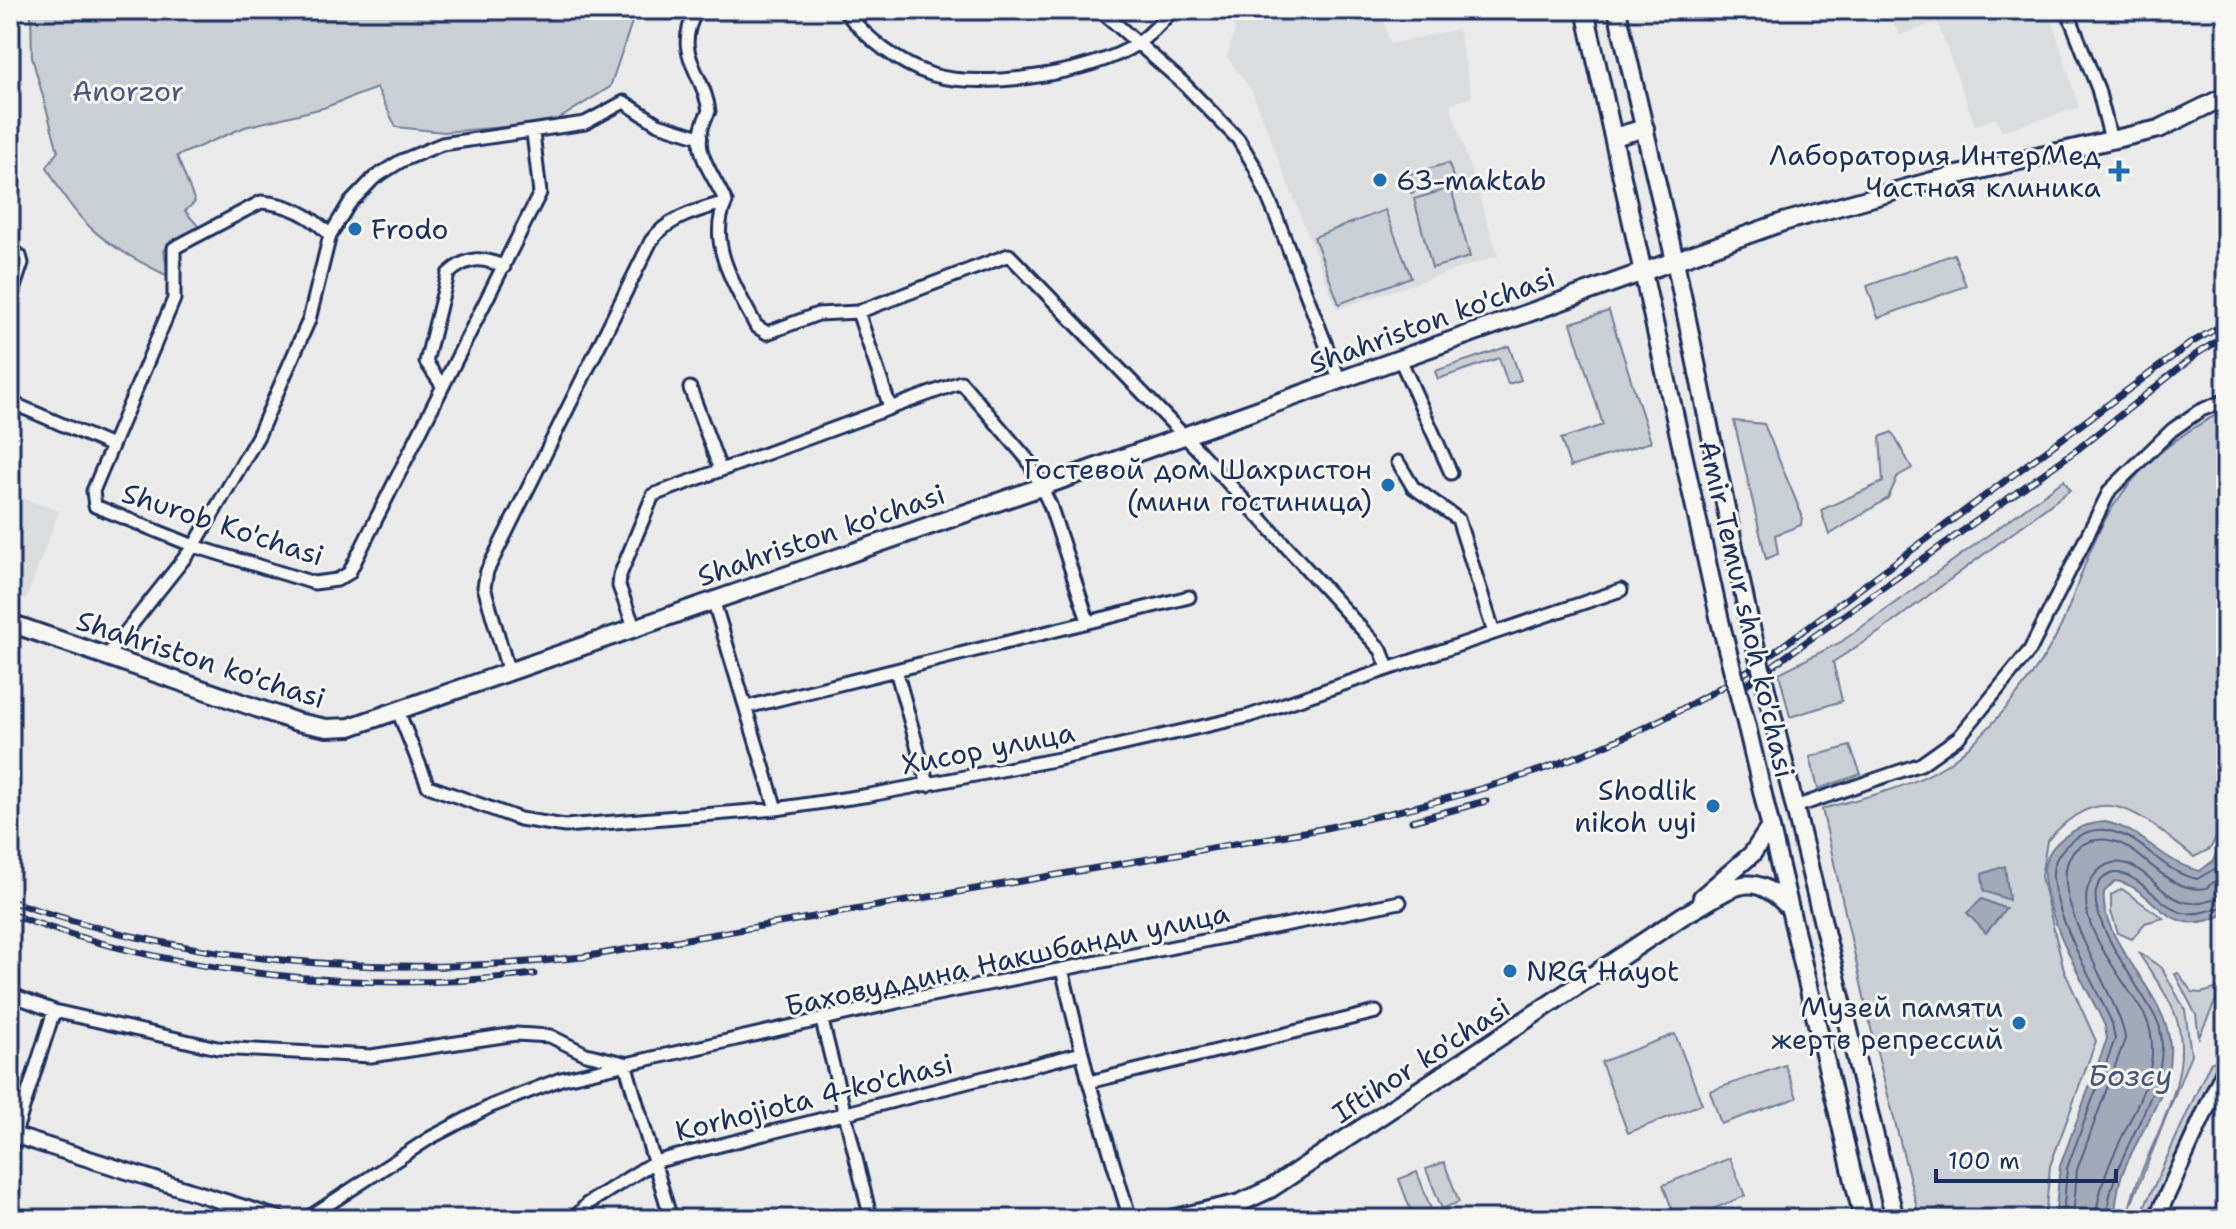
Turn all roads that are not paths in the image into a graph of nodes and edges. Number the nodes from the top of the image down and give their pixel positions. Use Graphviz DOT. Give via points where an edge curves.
graph roads {
  1 [pos="697,10"];
  2 [pos="844,10"];
  3 [pos="1100,10"];
  4 [pos="1173,10"];
  5 [pos="1585,10"];
  6 [pos="1617,10"];
  7 [pos="2067,10"];
  8 [pos="1137,44"];
  9 [pos="2226,96"];
  10 [pos="1645,128"];
  11 [pos="533,133"];
  12 [pos="697,136"];
  13 [pos="1614,137"];
  14 [pos="2111,140"];
  15 [pos="726,202"];
  16 [pos="330,235"];
  17 [pos="10,248"];
  18 [pos="1675,261"];
  19 [pos="504,267"];
  20 [pos="1645,272"];
  21 [pos="10,300"];
  22 [pos="858,312"];
  23 [pos="1403,367"];
  24 [pos="1340,381"];
  25 [pos="441,384"];
  26 [pos="690,388"];
  27 [pos="2226,400"];
  28 [pos="10,402"];
  29 [pos="890,407"];
  30 [pos="1181,437"];
  31 [pos="112,446"];
  32 [pos="1398,462"];
  33 [pos="720,469"];
  34 [pos="1451,473"];
  35 [pos="1041,487"];
  36 [pos="194,546"];
  37 [pos="1621,590"];
  38 [pos="1189,597"];
  39 [pos="713,599"];
  40 [pos="1088,621"];
  41 [pos="10,623"];
  42 [pos="634,627"];
  43 [pos="1494,633"];
  44 [pos="106,657"];
  45 [pos="1388,668"];
  46 [pos="896,670"];
  47 [pos="509,673"];
  48 [pos="747,707"];
  49 [pos="398,711"];
  50 [pos="928,785"];
  51 [pos="1795,807"];
  52 [pos="776,809"];
  53 [pos="1770,827"];
  54 [pos="1400,902"];
  55 [pos="1790,909"];
  56 [pos="1684,915"];
  57 [pos="1062,969"];
  58 [pos="10,994"];
  59 [pos="54,1011"];
  60 [pos="1376,1012"];
  61 [pos="822,1021"];
  62 [pos="1082,1053"];
  63 [pos="625,1063"];
  64 [pos="2226,1066"];
  65 [pos="1089,1082"];
  66 [pos="845,1114"];
  67 [pos="11,1139"];
  68 [pos="654,1162"];
  69 [pos="279,1219"];
  70 [pos="306,1219"];
  71 [pos="574,1219"];
  72 [pos="671,1219"];
  73 [pos="871,1219"];
  74 [pos="1130,1219"];
  75 [pos="1171,1219"];
  76 [pos="1863,1219"];
  77 [pos="1895,1219"];
  78 [pos="2156,1219"];
  1 -- 12 [label="street" via="687,53 709,111"];
  2 -- 8 [label="street" via="885,49 936,76 993,81 1048,74"];
  3 -- 8 [label="street"];
  4 -- 8 [label="street"];
  5 -- 13 [label="main road, Amir Temur shoh ko'chasi"];
  6 -- 10 [label="main road, Amir Temur shoh ko'chasi"];
  7 -- 14 [label="street" via="2098,89"];
  8 -- 24 [label="street" via="1238,139 1255,167"];
  9 -- 14 [label="main road, Shahriston ko'chasi" via="2169,125"];
  10 -- 13 [label="main road"];
  10 -- 18 [label="main road, Amir Temur shoh ko'chasi"];
  11 -- 12 [label="street" via="585,123 624,102 658,124"];
  11 -- 16 [label="street" via="442,144 410,156 360,190"];
  11 -- 19 [label="street, Shurob Ko'chasi" via="540,193"];
  12 -- 15 [label="street"];
  13 -- 20 [label="main road, Amir Temur shoh ko'chasi"];
  14 -- 18 [label="main road, Shahriston ko'chasi" via="1830,207"];
  15 -- 22 [label="street" via="717,221 721,251 756,326 767,333 818,314"];
  15 -- 47 [label="street" via="658,230 487,571 484,587"];
  16 -- 31 [label="street, Shurob Ko'chasi" via="298,211 261,202 174,248 174,299"];
  16 -- 36 [label="street" via="309,320 258,436"];
  17 -- 21 [label="street" via="22,263"];
  18 -- 20 [label="main road, Shahriston ko'chasi"];
  18 -- 51 [label="main road, Amir Temur shoh ko'chasi, bridge" via="1748,615"];
  19 -- 25 [label="street, Shurob Ko'chasi"];
  19 -- 25 [label="street" via="487,258 470,260 448,274 426,362"];
  20 -- 23 [label="main road, Shahriston ko'chasi"];
  20 -- 53 [label="main road, Amir Temur shoh ko'chasi, bridge"];
  22 -- 29 [label="street"];
  22 -- 30 [label="street" via="1009,255"];
  23 -- 24 [label="main road, Shahriston ko'chasi"];
  23 -- 34 [label="street"];
  24 -- 30 [label="main road, Shahriston ko'chasi"];
  25 -- 36 [label="street, Shurob Ko'chasi" via="355,563 337,580 314,583"];
  26 -- 33 [label="street"];
  27 -- 51 [label="street" via="2172,430 2110,490 2030,650 1970,727 1921,764"];
  28 -- 31 [label="street"];
  29 -- 33 [label="street"];
  29 -- 35 [label="street" via="961,382 1028,460"];
  30 -- 35 [label="main road, Shahriston ko'chasi"];
  30 -- 45 [label="street" via="1381,650"];
  31 -- 36 [label="street, Shurob Ko'chasi" via="93,491 95,506"];
  32 -- 43 [label="street" via="1413,487 1458,519"];
  33 -- 42 [label="street" via="650,499 619,586"];
  35 -- 39 [label="main road, Shahriston ko'chasi"];
  35 -- 40 [label="street"];
  36 -- 44 [label="street"];
  37 -- 43 [label="street, Хисор улица"];
  38 -- 40 [label="street"];
  39 -- 42 [label="main road, Shahriston ko'chasi"];
  39 -- 48 [label="street"];
  40 -- 46 [label="street"];
  41 -- 44 [label="main road, Shahriston ko'chasi"];
  42 -- 47 [label="main road, Shahriston ko'chasi"];
  43 -- 45 [label="street, Хисор улица"];
  44 -- 49 [label="main road, Shahriston ko'chasi" via="319,728 350,727"];
  45 -- 50 [label="street, Хисор улица" via="1249,716"];
  46 -- 48 [label="street"];
  46 -- 50 [label="street"];
  47 -- 49 [label="main road, Shahriston ko'chasi"];
  48 -- 52 [label="street"];
  49 -- 52 [label="street, Хисор улица" via="428,786 520,819 565,826"];
  50 -- 52 [label="street, Хисор улица"];
  51 -- 77 [label="main road, Amir Temur shoh ko'chasi"];
  53 -- 55 [label="main road, Amir Temur shoh ko'chasi"];
  53 -- 56 [label="main road, Iftihor ko'chasi" via="1752,854"];
  54 -- 57 [label="street, Баховуддина Накшбанди улица"];
  55 -- 56 [label="main road, Iftihor ko'chasi" via="1772,890 1749,884 1734,886"];
  55 -- 76 [label="main road, Amir Temur shoh ko'chasi"];
  56 -- 75 [label="main road, Iftihor ko'chasi" via="1279,1184 1240,1203"];
  57 -- 61 [label="street, Баховуддина Накшбанди улица"];
  57 -- 62 [label="street"];
  58 -- 59 [label="street"];
  59 -- 63 [label="street" via="217,1048 371,1056 516,1034 550,1036 586,1054"];
  59 -- 67 [label="street"];
  60 -- 65 [label="street"];
  61 -- 63 [label="street, Баховуддина Накшбанди улица"];
  61 -- 66 [label="street"];
  62 -- 65 [label="street"];
  62 -- 66 [label="street, Korhojiota 4-ko'chasi"];
  63 -- 68 [label="street"];
  63 -- 70 [label="street, Баховуддина Накшбанди улица" via="561,1079 491,1106 430,1138"];
  64 -- 78 [label="street"];
  65 -- 74 [label="street"];
  66 -- 68 [label="street, Korhojiota 4-ko'chasi"];
  66 -- 73 [label="street"];
  67 -- 69 [label="street"];
  68 -- 71 [label="street, Korhojiota 4-ko'chasi" via="587,1204"];
  68 -- 72 [label="street"];
}
